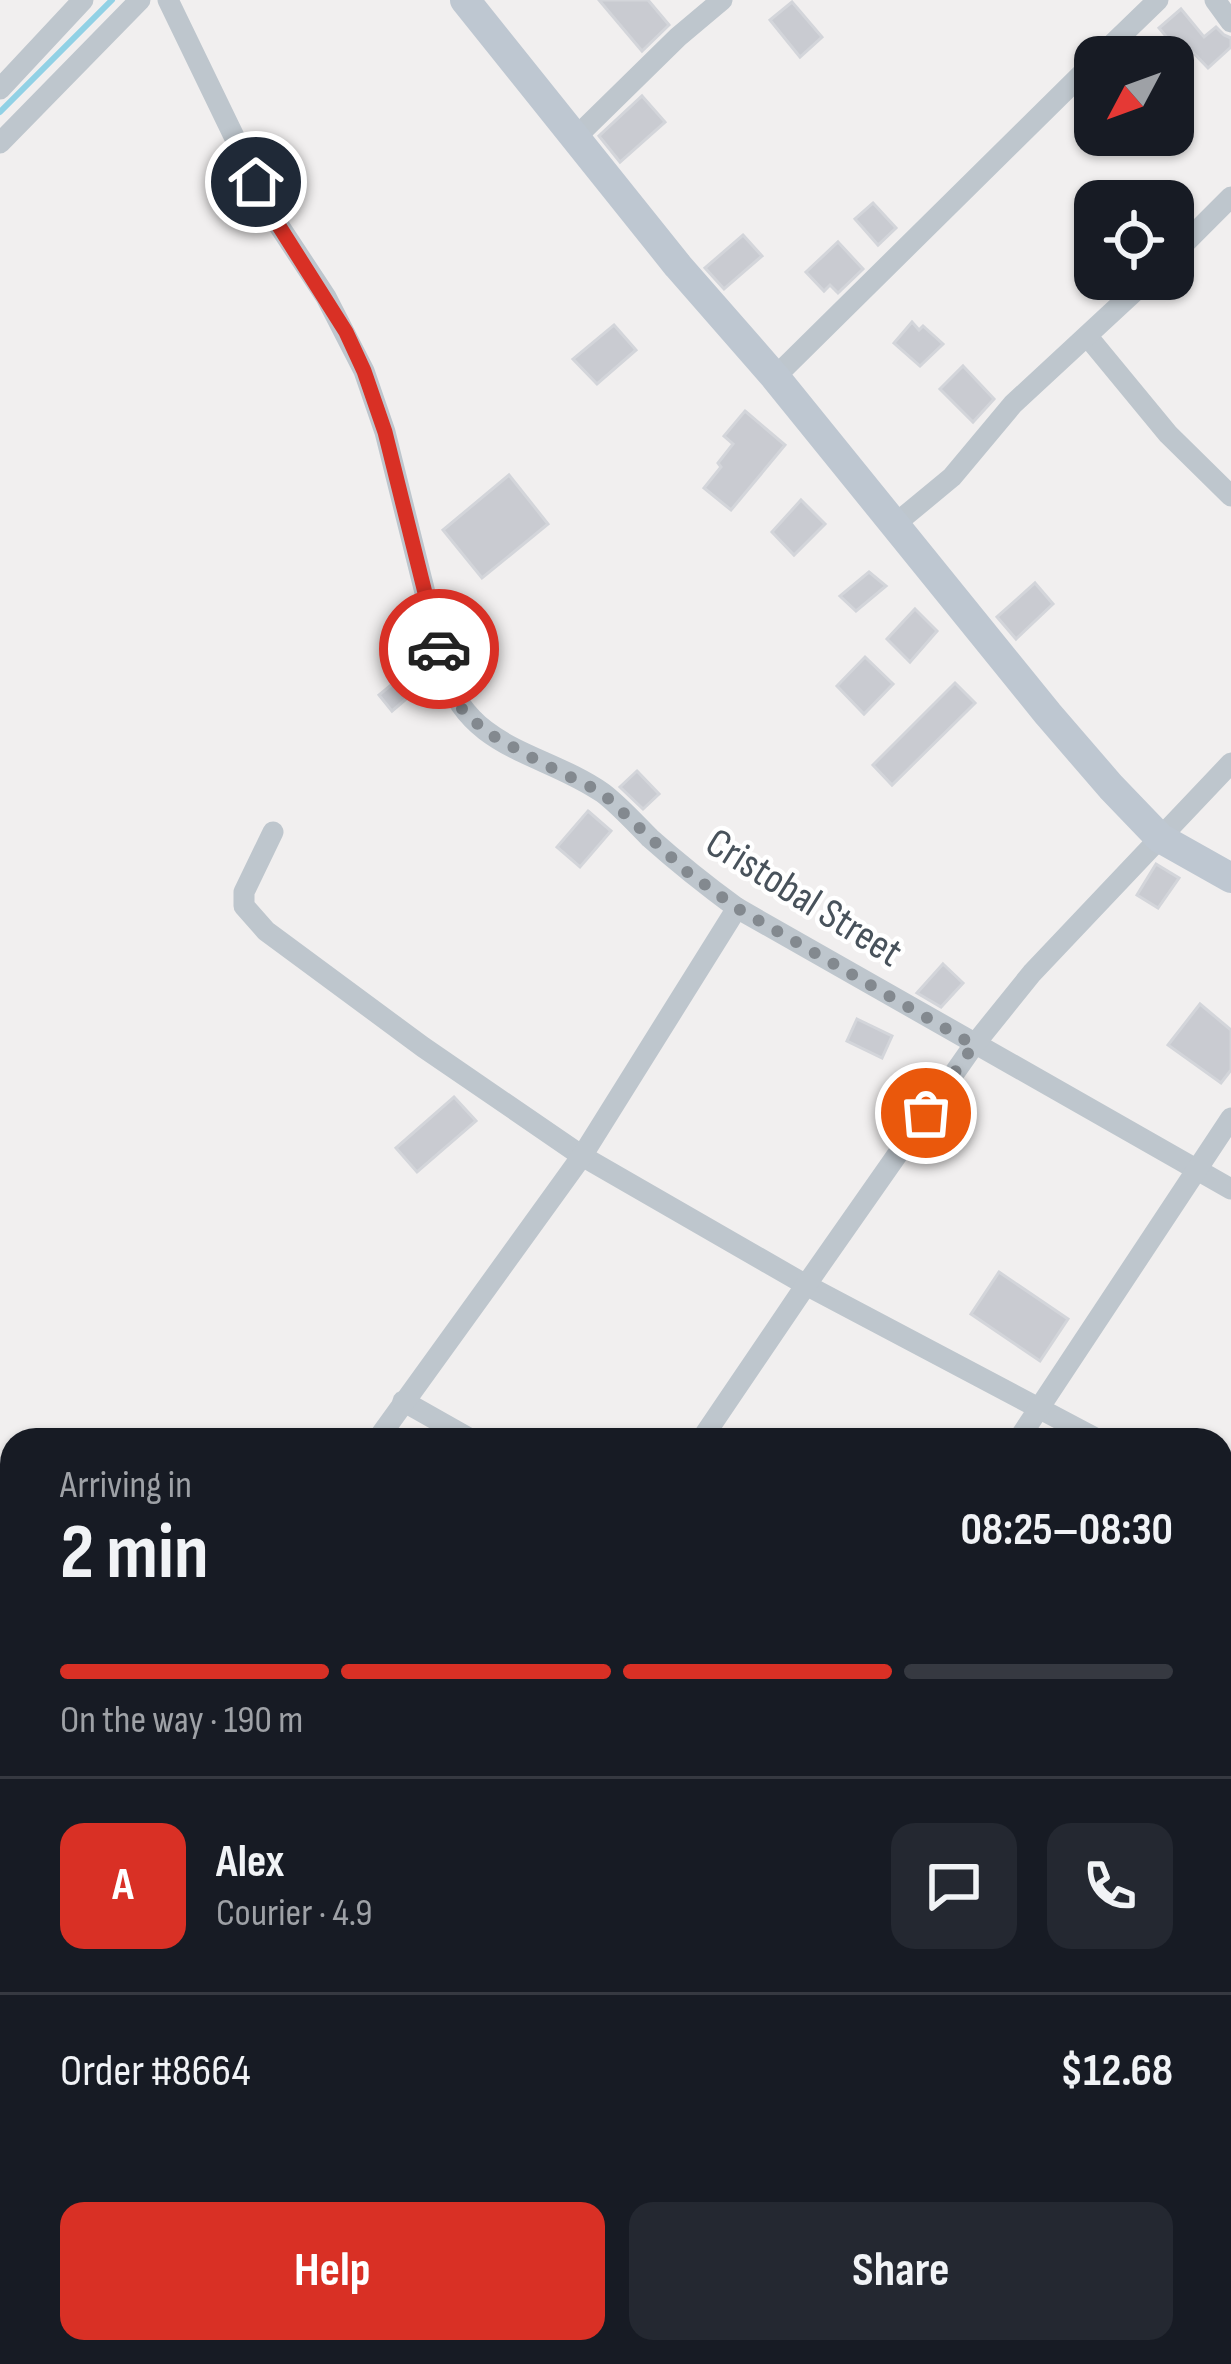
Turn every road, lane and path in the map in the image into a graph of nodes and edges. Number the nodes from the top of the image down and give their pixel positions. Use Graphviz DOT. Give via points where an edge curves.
graph roads {
  1 [pos="83,0"];
  2 [pos="140,0"];
  3 [pos="168,0"];
  4 [pos="465,0"];
  5 [pos="722,0"];
  6 [pos="1158,0"];
  7 [pos="1215,0"];
  8 [pos="1231,22"];
  9 [pos="1121,36"];
  10 [pos="1074,82"];
  11 [pos="0,89"];
  12 [pos="575,138"];
  13 [pos="0,143"];
  14 [pos="1231,197"];
  15 [pos="1194,234"];
  16 [pos="1126,300"];
  17 [pos="1088,337"];
  18 [pos="776,377"];
  19 [pos="1231,496"];
  20 [pos="894,525"];
  21 [pos="1231,763"];
  22 [pos="273,832"];
  23 [pos="1160,838"];
  24 [pos="1231,878"];
  25 [pos="737,908"];
  26 [pos="974,1045"];
  27 [pos="1231,1118"];
  28 [pos="582,1156"];
  29 [pos="1197,1171"];
  30 [pos="1231,1189"];
  31 [pos="806,1285"];
  32 [pos="404,1401"];
  33 [pos="1040,1406"];
  34 [pos="385,1428"];
  35 [pos="451,1428"];
  36 [pos="709,1428"];
  37 [pos="1026,1428"];
  38 [pos="1079,1428"];
  1 -- 11 [label="street"];
  2 -- 13 [label="street"];
  3 -- 25 [label="street, Cristobal Street" via="272,215 364,371 453,697 488,733 601,792"];
  4 -- 12 [label="main road"];
  5 -- 12 [label="street"];
  6 -- 9 [label="street"];
  7 -- 8 [label="street"];
  10 -- 18 [label="street"];
  12 -- 18 [label="main road"];
  14 -- 15 [label="street"];
  16 -- 17 [label="street"];
  17 -- 19 [label="street"];
  17 -- 20 [label="street"];
  18 -- 20 [label="main road"];
  20 -- 23 [label="main road"];
  21 -- 23 [label="street"];
  22 -- 28 [label="street" via="244,892 250,916"];
  23 -- 24 [label="main road"];
  23 -- 26 [label="street"];
  25 -- 26 [label="street, Cristobal Street"];
  25 -- 28 [label="street"];
  26 -- 29 [label="street, Cristobal Street"];
  26 -- 31 [label="street"];
  27 -- 29 [label="street"];
  28 -- 31 [label="street"];
  28 -- 32 [label="street"];
  29 -- 30 [label="street, Cristobal Street"];
  29 -- 33 [label="street"];
  31 -- 33 [label="street"];
  31 -- 36 [label="street"];
  32 -- 34 [label="street"];
  32 -- 35 [label="street"];
  33 -- 37 [label="street"];
  33 -- 38 [label="street"];
}
